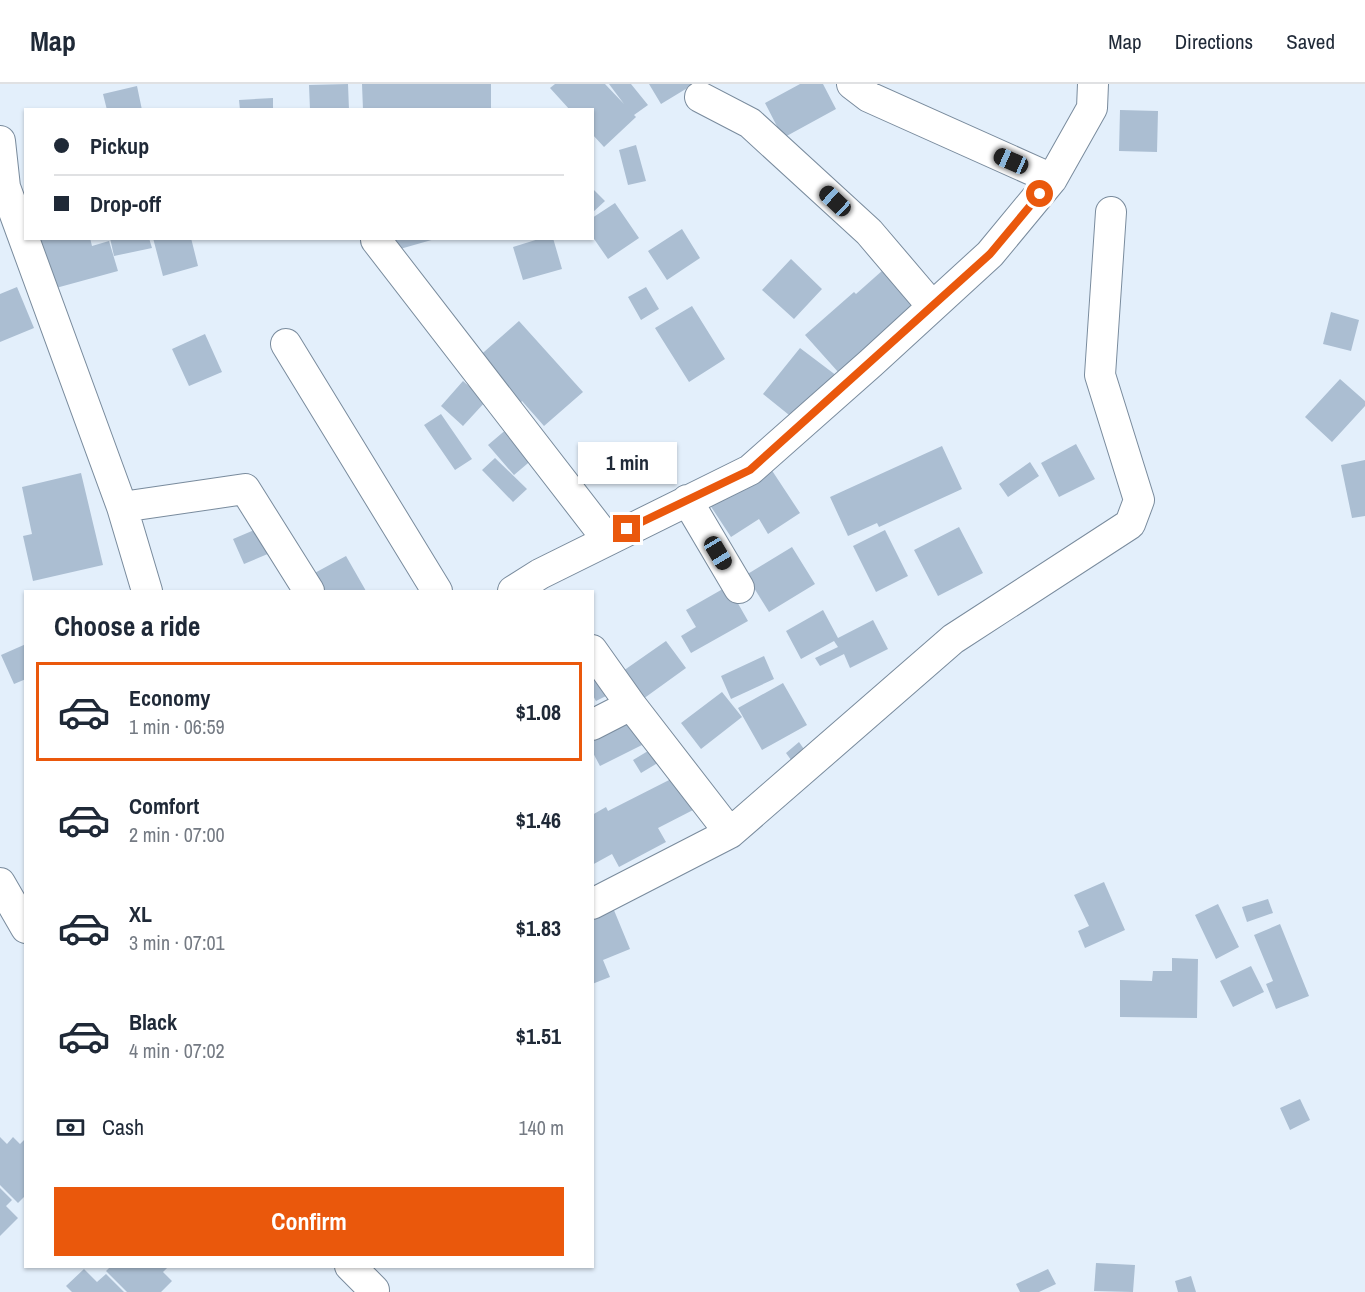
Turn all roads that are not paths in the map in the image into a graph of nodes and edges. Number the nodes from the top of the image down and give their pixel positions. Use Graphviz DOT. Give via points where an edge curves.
graph roads {
  1 [pos="852,84"];
  2 [pos="1093,84"];
  3 [pos="700,97"];
  4 [pos="0,141"];
  5 [pos="1052,179"];
  6 [pos="15,184"];
  7 [pos="24,211"];
  8 [pos="1111,212"];
  9 [pos="34,240"];
  10 [pos="376,240"];
  11 [pos="932,306"];
  12 [pos="286,344"];
  13 [pos="687,500"];
  14 [pos="122,507"];
  15 [pos="607,539"];
  16 [pos="546,582"];
  17 [pos="739,588"];
  18 [pos="147,590"];
  19 [pos="308,590"];
  20 [pos="435,590"];
  21 [pos="517,590"];
  22 [pos="594,653"];
  23 [pos="631,705"];
  24 [pos="594,724"];
  25 [pos="730,833"];
  26 [pos="0,883"];
  27 [pos="594,903"];
  28 [pos="24,922"];
  29 [pos="352,1268"];
  30 [pos="378,1291"];
  1 -- 5 [label="street" via="869,97"];
  2 -- 5 [label="street" via="1092,108"];
  3 -- 11 [label="street" via="750,123 869,232"];
  4 -- 6 [label="street"];
  5 -- 11 [label="street" via="990,254"];
  6 -- 7 [label="street"];
  8 -- 25 [label="street" via="1100,375 1139,500 1130,524 953,639"];
  9 -- 14 [label="street"];
  10 -- 15 [label="street"];
  11 -- 13 [label="street" via="750,470"];
  12 -- 20 [label="street"];
  13 -- 15 [label="street"];
  13 -- 17 [label="street"];
  14 -- 18 [label="street"];
  14 -- 19 [label="street" via="245,489"];
  15 -- 16 [label="street"];
  16 -- 21 [label="street"];
  22 -- 23 [label="street"];
  23 -- 24 [label="street"];
  23 -- 25 [label="street"];
  25 -- 27 [label="street"];
  26 -- 28 [label="street"];
  29 -- 30 [label="street"];
}
